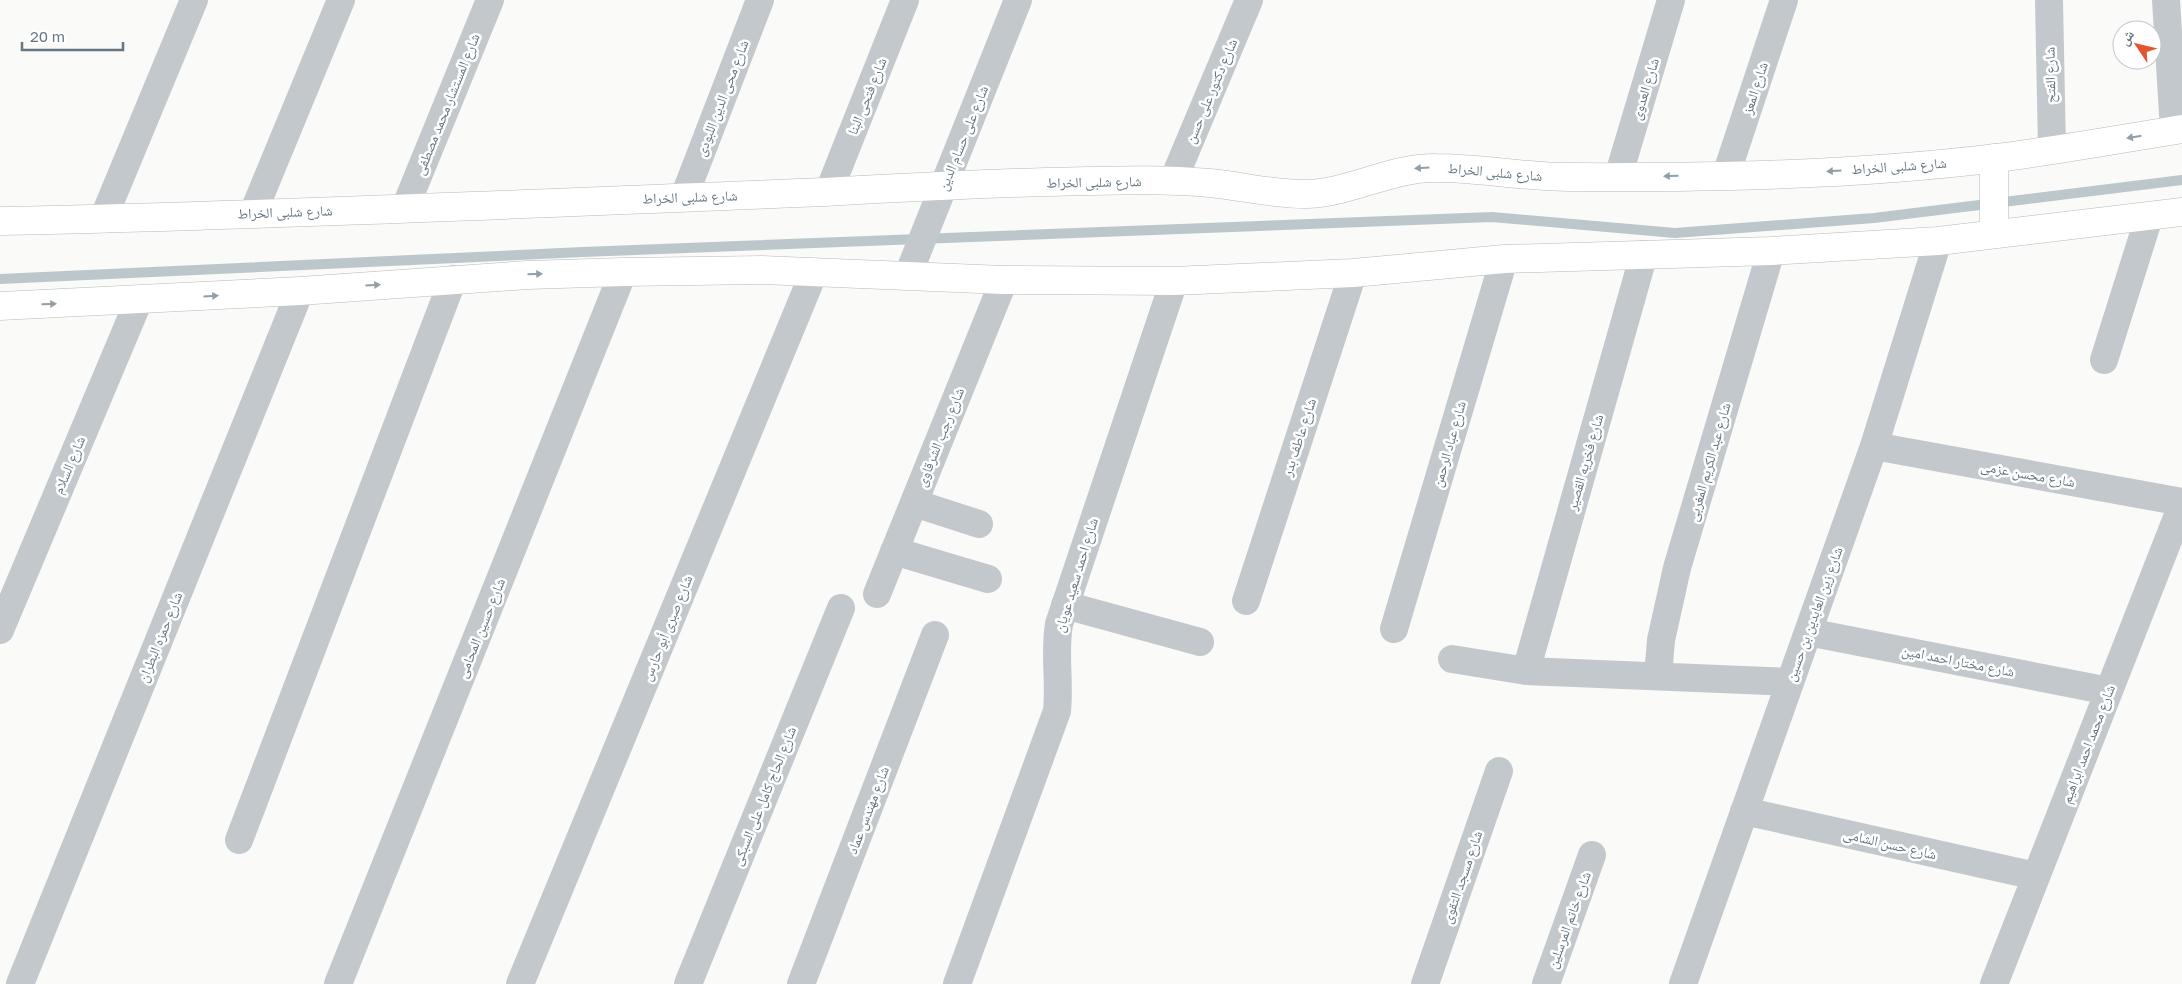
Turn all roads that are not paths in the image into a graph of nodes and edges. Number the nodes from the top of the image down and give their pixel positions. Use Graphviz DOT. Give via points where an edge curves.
graph roads {
  1 [pos="194,0"];
  2 [pos="341,0"];
  3 [pos="490,0"];
  4 [pos="760,0"];
  5 [pos="905,0"];
  6 [pos="1018,0"];
  7 [pos="1249,0"];
  8 [pos="1671,0"];
  9 [pos="1784,0"];
  10 [pos="2048,0"];
  11 [pos="2166,0"];
  12 [pos="2178,130"];
  13 [pos="2052,150"];
  14 [pos="1994,170"];
  15 [pos="1726,175"];
  16 [pos="1618,177"];
  17 [pos="1173,181"];
  18 [pos="944,185"];
  19 [pos="829,191"];
  20 [pos="684,197"];
  21 [pos="405,208"];
  22 [pos="2182,212"];
  23 [pos="253,213"];
  24 [pos="2149,217"];
  25 [pos="103,219"];
  26 [pos="0,221"];
  27 [pos="1994,226"];
  28 [pos="1938,242"];
  29 [pos="1771,251"];
  30 [pos="1644,254"];
  31 [pos="1504,259"];
  32 [pos="912,265"];
  33 [pos="624,272"];
  34 [pos="814,272"];
  35 [pos="1353,272"];
  36 [pos="453,279"];
  37 [pos="1004,280"];
  38 [pos="1174,281"];
  39 [pos="300,291"];
  40 [pos="139,300"];
  41 [pos="0,306"];
  42 [pos="2104,360"];
  43 [pos="1874,446"];
  44 [pos="914,503"];
  45 [pos="2182,504"];
  46 [pos="979,524"];
  47 [pos="894,550"];
  48 [pos="988,579"];
  49 [pos="876,594"];
  50 [pos="1246,601"];
  51 [pos="1065,605"];
  52 [pos="841,608"];
  53 [pos="1394,629"];
  54 [pos="0,630"];
  55 [pos="1808,632"];
  56 [pos="936,635"];
  57 [pos="1200,642"];
  58 [pos="1452,659"];
  59 [pos="1526,670"];
  60 [pos="1658,676"];
  61 [pos="1790,682"];
  62 [pos="2109,691"];
  63 [pos="1499,771"];
  64 [pos="1744,811"];
  65 [pos="239,840"];
  66 [pos="1592,855"];
  67 [pos="2036,876"];
  68 [pos="20,984"];
  69 [pos="338,984"];
  70 [pos="520,984"];
  71 [pos="688,984"];
  72 [pos="801,984"];
  73 [pos="957,984"];
  74 [pos="1425,984"];
  75 [pos="1546,984"];
  76 [pos="1683,984"];
  77 [pos="1994,984"];
  1 -- 25 [label="street"];
  2 -- 23 [label="street"];
  3 -- 21 [label="street, شارع المستشار محمد مصطفى"];
  4 -- 20 [label="street, شارع محى الدين اللبودى"];
  5 -- 19 [label="street, شارع فتحى البنا"];
  6 -- 18 [label="street, شارع على حسام الدين"];
  7 -- 17 [label="street, شارع دكتور على حسن"];
  8 -- 16 [label="street, شارع العدوى"];
  9 -- 15 [label="street, شارع المعز"];
  10 -- 13 [label="street, شارع الفتح"];
  11 -- 12 [label="street"];
  12 -- 13 [label="street, شارع شلبى الخراط, one-way"];
  13 -- 14 [label="street, شارع شلبى الخراط"];
  14 -- 15 [label="street, شارع شلبى الخراط, one-way" via="1870,169"];
  14 -- 27 [label="street"];
  15 -- 16 [label="street, شارع شلبى الخراط, one-way"];
  16 -- 17 [label="street, شارع شلبى الخراط, one-way" via="1412,169 1385,174 1335,191 1308,194"];
  17 -- 18 [label="street, شارع شلبى الخراط"];
  18 -- 19 [label="street, شارع شلبى الخراط"];
  18 -- 32 [label="street, شارع على حسام الدين"];
  19 -- 20 [label="street, شارع شلبى الخراط"];
  20 -- 21 [label="street, شارع شلبى الخراط"];
  21 -- 23 [label="street, شارع شلبى الخراط"];
  22 -- 24 [label="street"];
  23 -- 25 [label="street, شارع شلبى الخراط"];
  24 -- 27 [label="street"];
  24 -- 42 [label="street"];
  25 -- 26 [label="street, شارع شلبى الخراط"];
  27 -- 28 [label="street"];
  28 -- 29 [label="street"];
  28 -- 43 [label="street, شارع زين العابدين بن حسين"];
  29 -- 30 [label="street"];
  29 -- 60 [label="street, شارع عبد الكريم المغربى" via="1677,568 1661,640"];
  30 -- 31 [label="street"];
  30 -- 59 [label="street, شارع فخريه القصير"];
  31 -- 35 [label="street"];
  31 -- 53 [label="street, شارع عباد الرحمن"];
  32 -- 34 [label="street"];
  32 -- 37 [label="street"];
  33 -- 34 [label="street"];
  36 -- 33 [label="street, one-way"];
  33 -- 69 [label="street, شارع حسين المحامى"];
  34 -- 70 [label="street, شارع صبرى أبو حارس"];
  35 -- 38 [label="street"];
  35 -- 50 [label="street, شارع عاطف بدر"];
  39 -- 36 [label="street, one-way"];
  36 -- 65 [label="street"];
  37 -- 38 [label="street"];
  37 -- 44 [label="street, شارع رجب الشرقاوى"];
  38 -- 51 [label="street, شارع احمد سعيد عويان"];
  40 -- 39 [label="street, one-way"];
  39 -- 68 [label="street, شارع حمزه البطران"];
  41 -- 40 [label="street, one-way"];
  40 -- 54 [label="street, شارع السلام"];
  43 -- 45 [label="street, شارع محسن عزمى"];
  43 -- 55 [label="street, شارع زين العابدين بن حسين"];
  44 -- 46 [label="street"];
  44 -- 47 [label="street, شارع رجب الشرقاوى"];
  45 -- 62 [label="street, شارع محمد احمد ابراهيم"];
  47 -- 48 [label="street"];
  47 -- 49 [label="street, شارع رجب الشرقاوى"];
  51 -- 57 [label="street"];
  51 -- 73 [label="street, شارع احمد سعيد عويان" via="1056,638 1057,711"];
  52 -- 71 [label="street, شارع الحاج كامل على السبكى"];
  55 -- 61 [label="street, شارع زين العابدين بن حسين"];
  55 -- 62 [label="street, شارع مختار احمد امين"];
  56 -- 72 [label="street, شارع مهندس عماد"];
  58 -- 59 [label="street"];
  59 -- 60 [label="street"];
  60 -- 61 [label="street"];
  61 -- 64 [label="street, شارع زين العابدين بن حسين"];
  62 -- 67 [label="street, شارع محمد احمد ابراهيم"];
  63 -- 74 [label="street, شارع مسجد التقوى"];
  64 -- 67 [label="street, شارع حسن الشامى"];
  64 -- 76 [label="street, شارع زين العابدين بن حسين"];
  66 -- 75 [label="street, شارع خاتم المرسلين"];
  67 -- 77 [label="street, شارع محمد احمد ابراهيم"];
}
